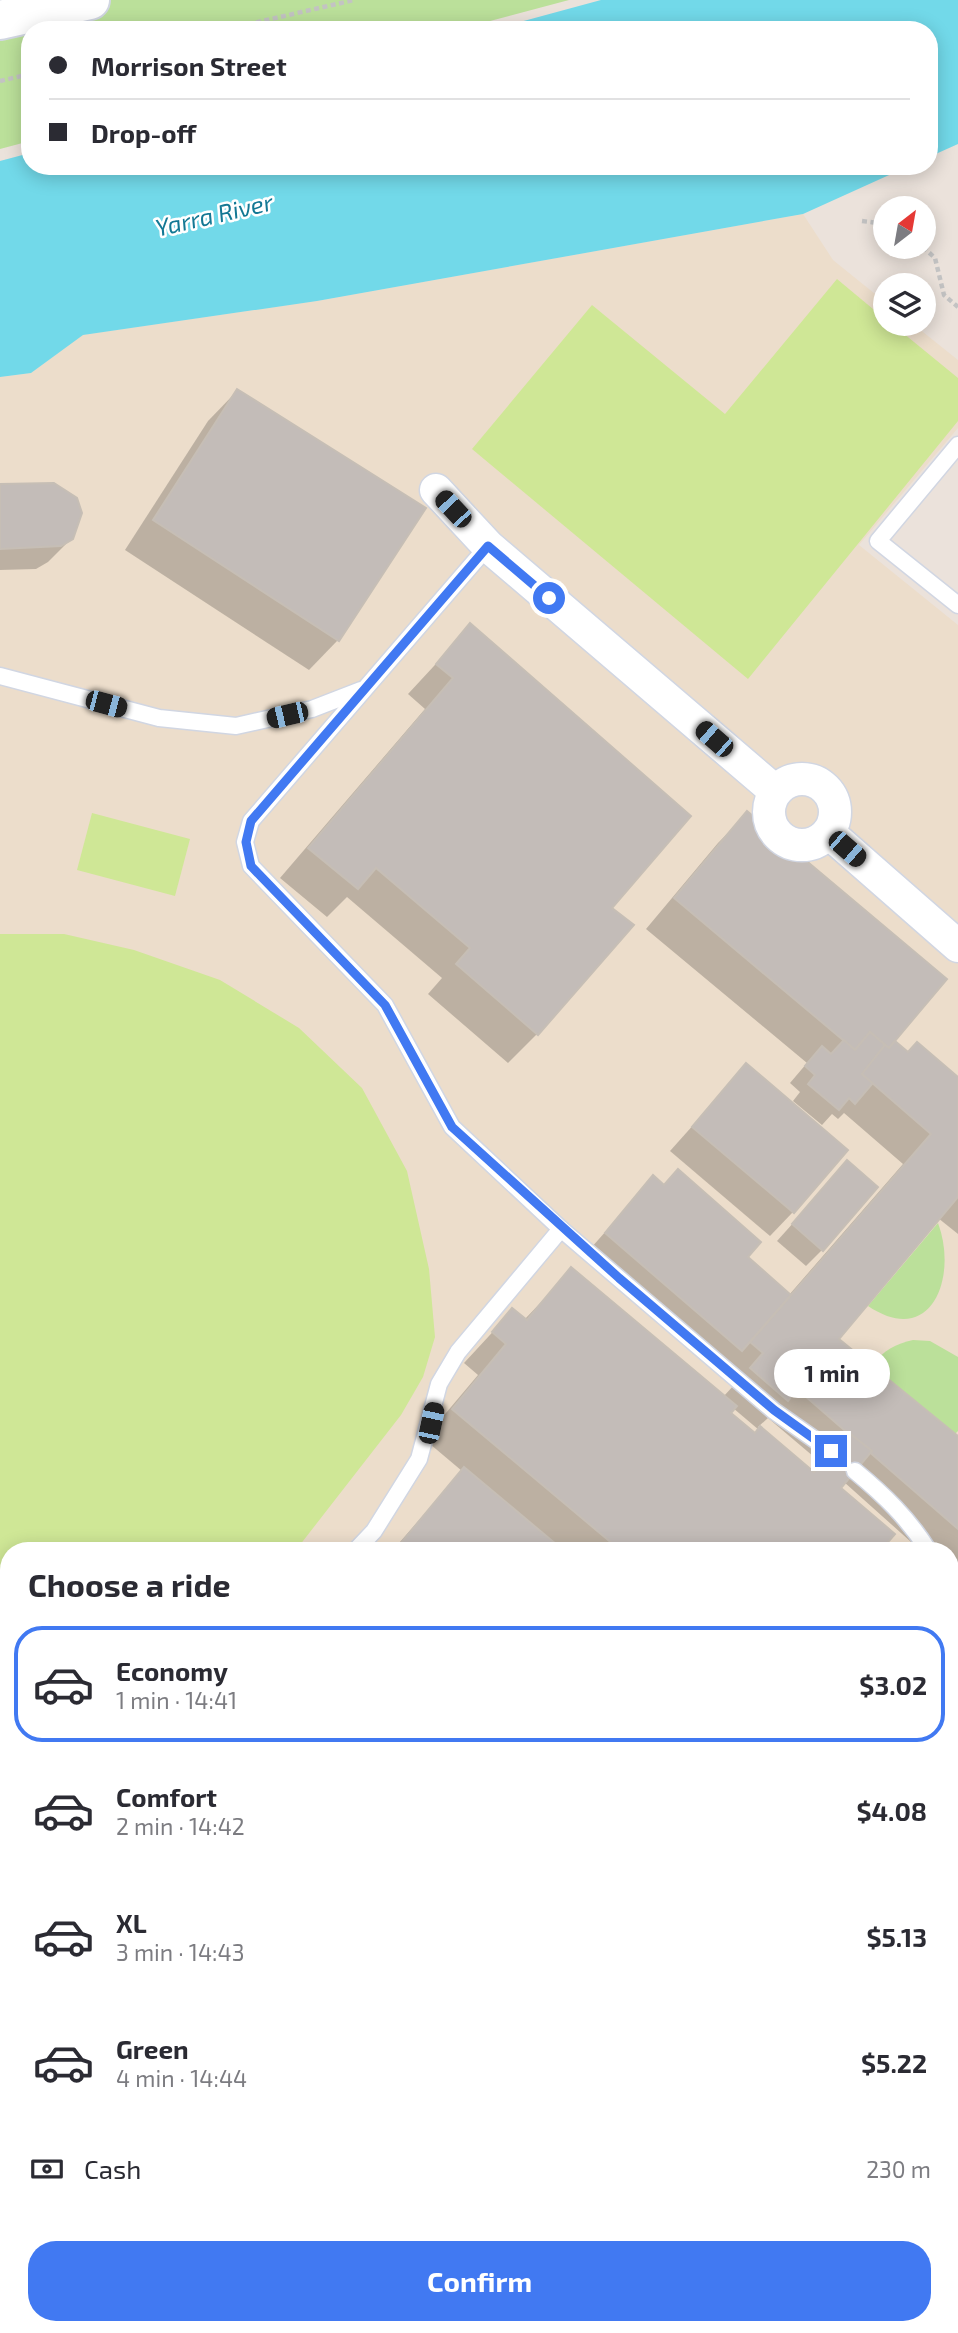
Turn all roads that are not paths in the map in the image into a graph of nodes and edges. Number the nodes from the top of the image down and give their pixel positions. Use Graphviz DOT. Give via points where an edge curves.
graph roads {
  1 [pos="90,0"];
  2 [pos="0,20"];
  3 [pos="958,445"];
  4 [pos="436,490"];
  5 [pos="488,546"];
  6 [pos="958,605"];
  7 [pos="0,676"];
  8 [pos="363,689"];
  9 [pos="775,791"];
  10 [pos="829,834"];
  11 [pos="958,946"];
  12 [pos="561,1229"];
  13 [pos="831,1451"];
  14 [pos="855,1471"];
  15 [pos="364,1542"];
  16 [pos="923,1542"];
  1 -- 2 [label="street"];
  3 -- 6 [label="lane" via="878,541"];
  4 -- 5 [label="street"];
  5 -- 8 [label="lane"];
  5 -- 9 [label="street"];
  7 -- 8 [label="lane" via="159,718 236,726 312,709"];
  8 -- 12 [label="lane" via="251,821 246,842 251,866 385,1005 452,1127"];
  9 -- 10 [label="street" via="770,821 781,838 790,844 811,845"];
  9 -- 10 [label="street" via="804,779 823,786 836,814"];
  10 -- 11 [label="street"];
  12 -- 13 [label="lane" via="774,1410"];
  12 -- 15 [label="lane" via="458,1352 439,1384 419,1459"];
  14 -- 16 [label="lane" via="913,1526"];
}
